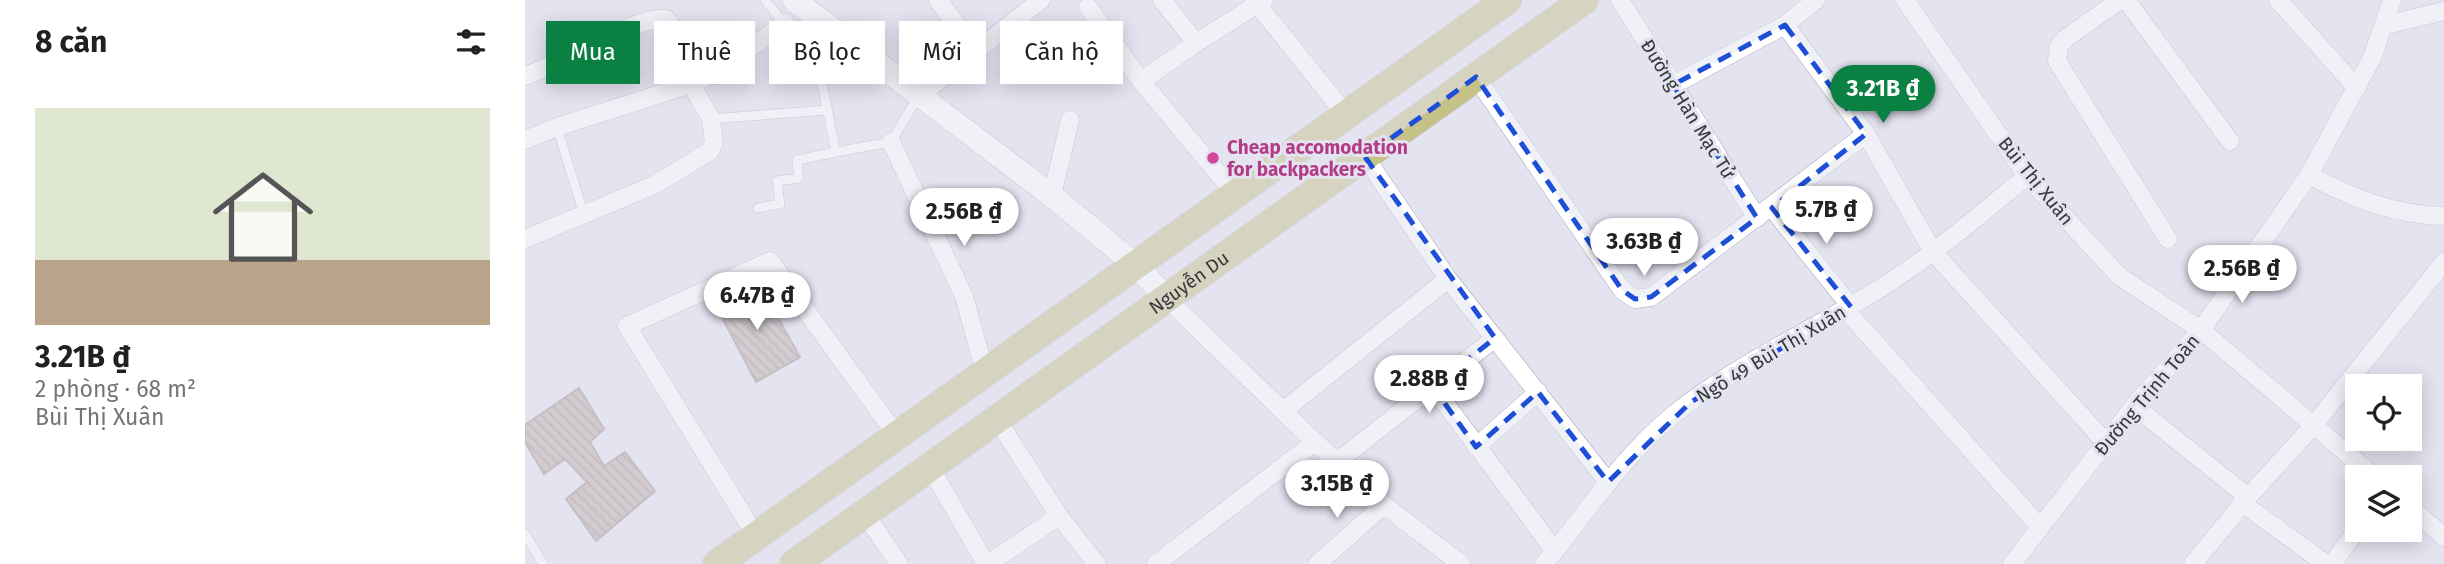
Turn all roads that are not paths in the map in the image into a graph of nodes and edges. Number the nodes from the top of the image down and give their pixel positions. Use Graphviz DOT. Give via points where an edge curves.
graph roads {
  1 [pos="765,0"];
  2 [pos="795,0"];
  3 [pos="938,0"];
  4 [pos="1162,0"];
  5 [pos="1508,0"];
  6 [pos="1584,0"];
  7 [pos="1619,0"];
  8 [pos="1816,0"];
  9 [pos="1905,0"];
  10 [pos="2120,0"];
  11 [pos="2126,0"];
  12 [pos="2278,0"];
  13 [pos="2392,0"];
  14 [pos="1039,1"];
  15 [pos="1259,2"];
  16 [pos="1089,7"];
  17 [pos="2444,11"];
  18 [pos="668,21"];
  19 [pos="783,21"];
  20 [pos="954,21"];
  21 [pos="1785,25"];
  22 [pos="2386,25"];
  23 [pos="1533,36"];
  24 [pos="986,43"];
  25 [pos="1196,43"];
  26 [pos="525,76"];
  27 [pos="1476,78"];
  28 [pos="1141,81"];
  29 [pos="691,84"];
  30 [pos="822,84"];
  31 [pos="934,84"];
  32 [pos="1673,85"];
  33 [pos="2357,88"];
  34 [pos="919,96"];
  35 [pos="827,110"];
  36 [pos="1347,116"];
  37 [pos="711,119"];
  38 [pos="1070,120"];
  39 [pos="557,127"];
  40 [pos="1866,134"];
  41 [pos="525,140"];
  42 [pos="2230,141"];
  43 [pos="891,142"];
  44 [pos="836,152"];
  45 [pos="1365,157"];
  46 [pos="2309,175"];
  47 [pos="2027,176"];
  48 [pos="1236,195"];
  49 [pos="1052,196"];
  50 [pos="758,208"];
  51 [pos="583,212"];
  52 [pos="1764,213"];
  53 [pos="2444,216"];
  54 [pos="525,239"];
  55 [pos="2168,239"];
  56 [pos="1933,253"];
  57 [pos="2444,262"];
  58 [pos="1137,266"];
  59 [pos="1448,279"];
  60 [pos="1167,299"];
  61 [pos="1848,308"];
  62 [pos="2201,330"];
  63 [pos="1495,338"];
  64 [pos="985,373"];
  65 [pos="1433,387"];
  66 [pos="1538,392"];
  67 [pos="2134,406"];
  68 [pos="1283,411"];
  69 [pos="996,418"];
  70 [pos="2313,426"];
  71 [pos="897,436"];
  72 [pos="1315,443"];
  73 [pos="2107,444"];
  74 [pos="1476,447"];
  75 [pos="1338,461"];
  76 [pos="2360,465"];
  77 [pos="930,467"];
  78 [pos="1608,482"];
  79 [pos="2245,500"];
  80 [pos="1384,505"];
  81 [pos="865,514"];
  82 [pos="1059,516"];
  83 [pos="2422,518"];
  84 [pos="780,520"];
  85 [pos="2040,527"];
  86 [pos="525,534"];
  87 [pos="756,536"];
  88 [pos="2444,537"];
  89 [pos="2348,542"];
  90 [pos="1549,558"];
  91 [pos="804,561"];
  92 [pos="2018,562"];
  93 [pos="543,564"];
  94 [pos="717,564"];
  95 [pos="899,564"];
  96 [pos="987,564"];
  97 [pos="1097,564"];
  98 [pos="1156,564"];
  99 [pos="1317,564"];
  100 [pos="1461,564"];
  101 [pos="2193,564"];
  102 [pos="2326,564"];
  103 [pos="2332,564"];
  1 -- 19 [label="lane"];
  2 -- 34 [label="street"];
  3 -- 20 [label="street"];
  4 -- 25 [label="street"];
  5 -- 23 [label="main road"];
  5 -- 36 [label="main road"];
  6 -- 23 [label="main road, Nguyễn Du"];
  7 -- 32 [label="street, Đường Hàn Mạc Tử"];
  8 -- 21 [label="street"];
  9 -- 47 [label="street, Bùi Thị Xuân"];
  10 -- 55 [label="street" via="2066,38 2059,46 2057,61"];
  11 -- 42 [label="street"];
  12 -- 33 [label="street"];
  13 -- 22 [label="street, Đường Trịnh Toàn"];
  14 -- 24 [label="street"];
  15 -- 25 [label="street"];
  15 -- 36 [label="street"];
  16 -- 28 [label="street"];
  17 -- 22 [label="street"];
  18 -- 26 [label="street" via="658,18"];
  21 -- 32 [label="street"];
  21 -- 40 [label="street"];
  22 -- 33 [label="street, Đường Trịnh Toàn"];
  23 -- 27 [label="main road, Nguyễn Du"];
  25 -- 28 [label="street"];
  27 -- 45 [label="main road, Nguyễn Du"];
  27 -- 52 [label="street" via="1627,295 1635,299 1651,297"];
  28 -- 48 [label="street"];
  29 -- 37 [label="street"];
  29 -- 39 [label="street"];
  30 -- 35 [label="lane"];
  31 -- 34 [label="street"];
  32 -- 52 [label="street, Đường Hàn Mạc Tử"];
  33 -- 46 [label="street, Đường Trịnh Toàn"];
  34 -- 43 [label="lane"];
  34 -- 49 [label="street"];
  35 -- 37 [label="lane"];
  35 -- 44 [label="lane"];
  36 -- 48 [label="main road"];
  37 -- 51 [label="street" via="714,142 710,151 654,186"];
  38 -- 49 [label="street"];
  39 -- 41 [label="street"];
  39 -- 51 [label="lane"];
  40 -- 52 [label="street"];
  40 -- 56 [label="street"];
  43 -- 44 [label="lane"];
  43 -- 64 [label="street" via="964,296"];
  44 -- 50 [label="lane" via="797,160 799,178 777,181 780,204"];
  45 -- 59 [label="street"];
  45 -- 60 [label="main road, Nguyễn Du"];
  46 -- 53 [label="street" via="2351,198 2410,213"];
  46 -- 62 [label="street, Đường Trịnh Toàn"];
  47 -- 56 [label="street, Ngõ 49 Bùi Thị Xuân"];
  47 -- 62 [label="street, Bùi Thị Xuân" via="2119,276"];
  48 -- 58 [label="main road"];
  49 -- 58 [label="street"];
  51 -- 54 [label="street"];
  52 -- 61 [label="street, Đường Hàn Mạc Tử"];
  56 -- 61 [label="street, Ngõ 49 Bùi Thị Xuân"];
  56 -- 73 [label="street"];
  57 -- 70 [label="street"];
  58 -- 60 [label="street"];
  58 -- 64 [label="main road"];
  59 -- 63 [label="street"];
  59 -- 68 [label="street"];
  60 -- 68 [label="street"];
  60 -- 69 [label="main road, Nguyễn Du"];
  61 -- 78 [label="street, Ngõ 49 Bùi Thị Xuân" via="1691,402"];
  61 -- 85 [label="street, Đường Hàn Mạc Tử"];
  62 -- 67 [label="street, Đường Trịnh Toàn"];
  62 -- 70 [label="street, Bùi Thị Xuân"];
  63 -- 65 [label="street"];
  63 -- 66 [label="street"];
  64 -- 71 [label="main road"];
  65 -- 74 [label="street"];
  65 -- 75 [label="street"];
  66 -- 74 [label="street"];
  66 -- 78 [label="street"];
  67 -- 73 [label="street, Đường Trịnh Toàn"];
  67 -- 79 [label="street"];
  68 -- 72 [label="street"];
  69 -- 77 [label="main road, Nguyễn Du"];
  69 -- 82 [label="street"];
  70 -- 76 [label="street, Bùi Thị Xuân"];
  70 -- 79 [label="street"];
  71 -- 84 [label="main road"];
  71 -- 87 [label="street" via="770,261 627,326"];
  72 -- 75 [label="street"];
  72 -- 98 [label="street"];
  73 -- 85 [label="street, Đường Trịnh Toàn"];
  74 -- 90 [label="street"];
  75 -- 80 [label="street"];
  77 -- 81 [label="main road, Nguyễn Du"];
  77 -- 96 [label="street"];
  78 -- 90 [label="street, Ngõ 49 Bùi Thị Xuân"];
  79 -- 101 [label="street"];
  79 -- 102 [label="street"];
  80 -- 99 [label="street"];
  80 -- 100 [label="street"];
  81 -- 91 [label="main road, Nguyễn Du"];
  81 -- 95 [label="street"];
  82 -- 96 [label="street"];
  82 -- 97 [label="street"];
  83 -- 88 [label="street"];
  84 -- 87 [label="main road"];
  84 -- 91 [label="main road"];
  85 -- 92 [label="street, Đường Trịnh Toàn"];
  86 -- 93 [label="lane"];
  87 -- 94 [label="main road"];
  89 -- 103 [label="street"];
}
